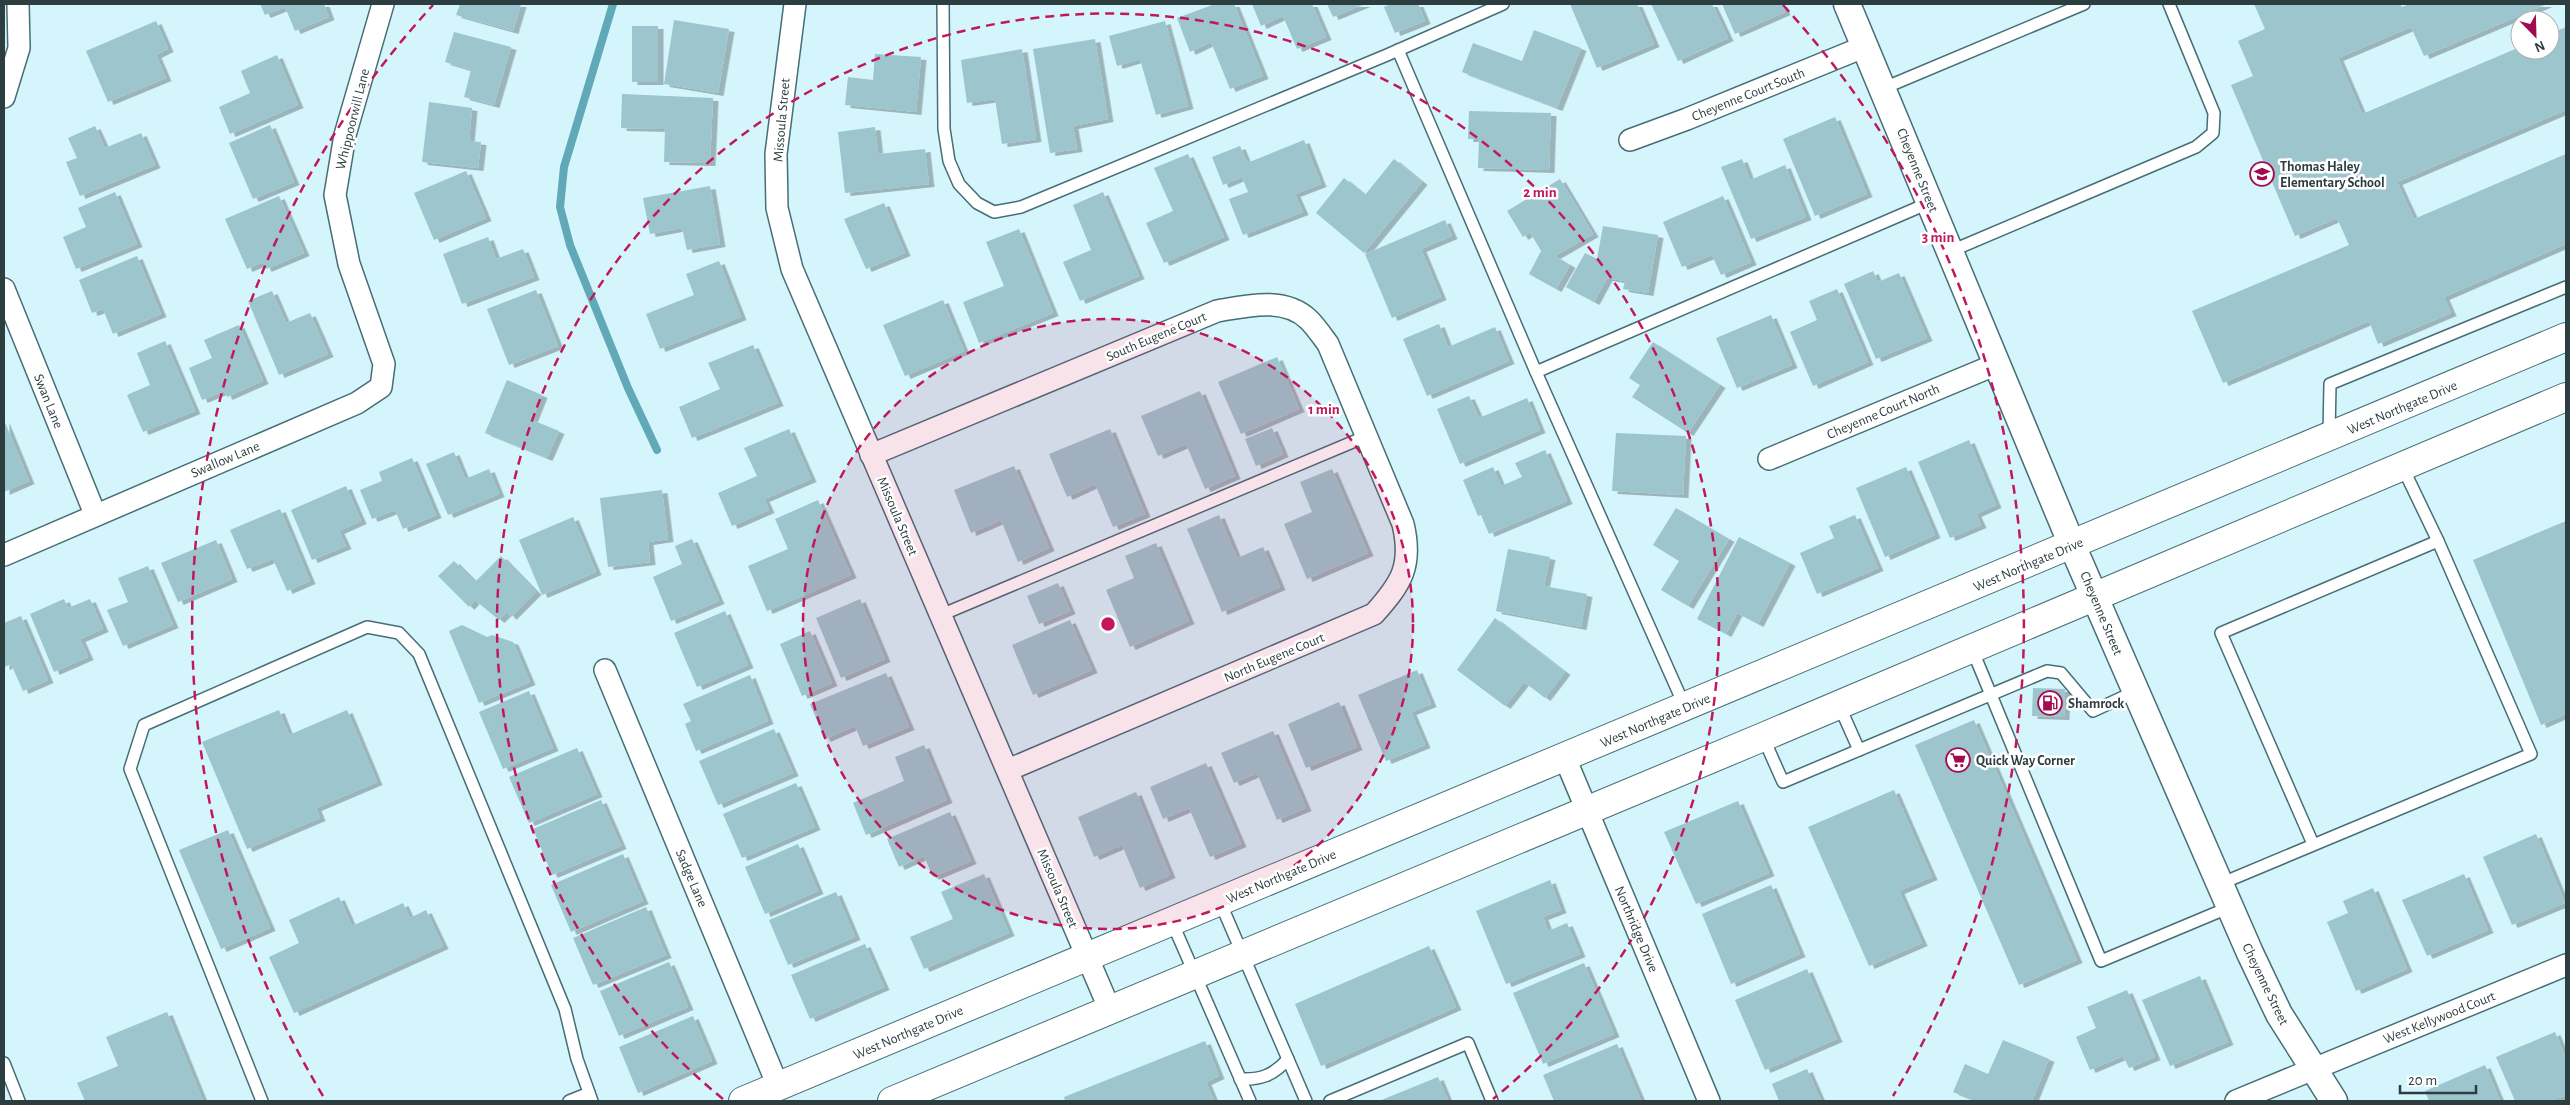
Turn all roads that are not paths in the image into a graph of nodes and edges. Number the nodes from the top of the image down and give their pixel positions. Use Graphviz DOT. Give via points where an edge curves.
graph roads {
  1 [pos="18,4"];
  2 [pos="382,4"];
  3 [pos="795,4"];
  4 [pos="943,4"];
  5 [pos="1503,4"];
  6 [pos="1847,4"];
  7 [pos="2084,4"];
  8 [pos="2169,4"];
  9 [pos="1866,46"];
  10 [pos="1398,50"];
  11 [pos="1884,88"];
  12 [pos="4,97"];
  13 [pos="1630,140"];
  14 [pos="1931,202"];
  15 [pos="1951,251"];
  16 [pos="2566,287"];
  17 [pos="4,289"];
  18 [pos="371,321"];
  19 [pos="2566,338"];
  20 [pos="1997,364"];
  21 [pos="1536,372"];
  22 [pos="2566,397"];
  23 [pos="2329,437"];
  24 [pos="1370,443"];
  25 [pos="871,454"];
  26 [pos="1769,459"];
  27 [pos="2402,466"];
  28 [pos="95,514"];
  29 [pos="2438,541"];
  30 [pos="2072,545"];
  31 [pos="4,555"];
  32 [pos="2095,596"];
  33 [pos="941,616"];
  34 [pos="1971,648"];
  35 [pos="605,670"];
  36 [pos="2136,691"];
  37 [pos="1991,695"];
  38 [pos="1839,705"];
  39 [pos="1686,707"];
  40 [pos="1762,737"];
  41 [pos="1859,750"];
  42 [pos="1565,758"];
  43 [pos="1008,770"];
  44 [pos="1587,811"];
  45 [pos="2313,844"];
  46 [pos="2220,884"];
  47 [pos="1220,902"];
  48 [pos="2230,907"];
  49 [pos="1172,922"];
  50 [pos="1243,955"];
  51 [pos="1088,957"];
  52 [pos="2566,965"];
  53 [pos="1195,975"];
  54 [pos="1110,1010"];
  55 [pos="1288,1059"];
  56 [pos="4,1064"];
  57 [pos="2312,1070"];
  58 [pos="1240,1079"];
  59 [pos="778,1086"];
  60 [pos="590,1097"];
  61 [pos="19,1101"];
  62 [pos="262,1101"];
  63 [pos="569,1101"];
  64 [pos="743,1101"];
  65 [pos="892,1101"];
  66 [pos="1250,1101"];
  67 [pos="1306,1101"];
  68 [pos="1330,1101"];
  69 [pos="1492,1101"];
  70 [pos="1708,1101"];
  71 [pos="2236,1101"];
  72 [pos="2334,1101"];
  1 -- 12 [label="street" via="19,48"];
  2 -- 18 [label="street, Whippoorwill Lane" via="345,135 335,195 349,264"];
  3 -- 25 [label="street, Missoula Street" via="776,154 777,208 792,269"];
  4 -- 10 [label="lane" via="944,129 949,161 959,184 977,203 994,212 1022,207"];
  5 -- 10 [label="lane"];
  6 -- 9 [label="street, Cheyenne Street"];
  7 -- 11 [label="lane"];
  8 -- 15 [label="lane" via="2214,112 2212,133 2196,147"];
  9 -- 11 [label="street, Cheyenne Street"];
  9 -- 13 [label="street, Cheyenne Court South"];
  10 -- 21 [label="lane"];
  11 -- 14 [label="street, Cheyenne Street"];
  14 -- 15 [label="street, Cheyenne Street"];
  14 -- 21 [label="lane"];
  15 -- 20 [label="street, Cheyenne Street"];
  16 -- 23 [label="lane" via="2330,384"];
  17 -- 28 [label="street, Swan Lane"];
  18 -- 28 [label="street, Swallow Lane" via="384,364 382,387 357,403"];
  19 -- 23 [label="main road, West Northgate Drive"];
  20 -- 26 [label="street, Cheyenne Court North"];
  20 -- 30 [label="street, Cheyenne Street"];
  21 -- 39 [label="lane"];
  22 -- 27 [label="main road"];
  23 -- 30 [label="main road, West Northgate Drive"];
  24 -- 25 [label="street, South Eugene Court" via="1328,344 1309,319 1290,308 1254,304 1217,311"];
  24 -- 33 [label="lane"];
  24 -- 43 [label="street, North Eugene Court" via="1403,524 1407,543 1405,571 1394,591 1374,614"];
  25 -- 33 [label="street, Missoula Street"];
  27 -- 29 [label="lane"];
  27 -- 32 [label="main road"];
  28 -- 31 [label="street, Swallow Lane"];
  29 -- 45 [label="lane" via="2221,633"];
  29 -- 45 [label="lane" via="2531,754"];
  30 -- 32 [label="street, Cheyenne Street"];
  30 -- 39 [label="main road, West Northgate Drive"];
  32 -- 34 [label="main road"];
  32 -- 36 [label="street, Cheyenne Street"];
  33 -- 43 [label="street, Missoula Street"];
  34 -- 37 [label="lane"];
  34 -- 38 [label="main road"];
  35 -- 59 [label="street, Sadge Lane"];
  36 -- 37 [label="lane" via="2092,711 2061,673 2047,671"];
  36 -- 46 [label="street, Cheyenne Street"];
  37 -- 41 [label="lane"];
  37 -- 48 [label="lane" via="2101,961"];
  38 -- 40 [label="main road"];
  38 -- 41 [label="lane"];
  39 -- 42 [label="main road, West Northgate Drive"];
  40 -- 41 [label="lane" via="1783,782"];
  40 -- 44 [label="main road"];
  42 -- 44 [label="street, Northridge Drive"];
  42 -- 47 [label="main road, West Northgate Drive"];
  43 -- 51 [label="street, Missoula Street"];
  44 -- 50 [label="main road"];
  44 -- 70 [label="street, Northridge Drive"];
  45 -- 46 [label="lane"];
  46 -- 48 [label="street, Cheyenne Street"];
  47 -- 49 [label="main road, West Northgate Drive"];
  47 -- 50 [label="lane"];
  48 -- 57 [label="street, Cheyenne Street" via="2279,1014"];
  49 -- 51 [label="main road, West Northgate Drive"];
  49 -- 53 [label="lane"];
  50 -- 53 [label="main road"];
  50 -- 55 [label="lane"];
  51 -- 54 [label="street, Missoula Street"];
  51 -- 59 [label="main road, West Northgate Drive"];
  52 -- 57 [label="street, West Kellywood Court"];
  53 -- 54 [label="main road"];
  53 -- 58 [label="lane"];
  54 -- 65 [label="main road"];
  55 -- 58 [label="lane" via="1267,1077"];
  55 -- 67 [label="lane"];
  56 -- 61 [label="lane"];
  57 -- 71 [label="street, West Kellywood Court"];
  57 -- 72 [label="street, Cheyenne Street"];
  58 -- 66 [label="lane"];
  59 -- 64 [label="main road, West Northgate Drive"];
  60 -- 62 [label="lane" via="564,1009 419,654 399,633 367,628 144,726 130,769"];
  60 -- 63 [label="lane"];
  68 -- 69 [label="lane" via="1468,1043"];
}
